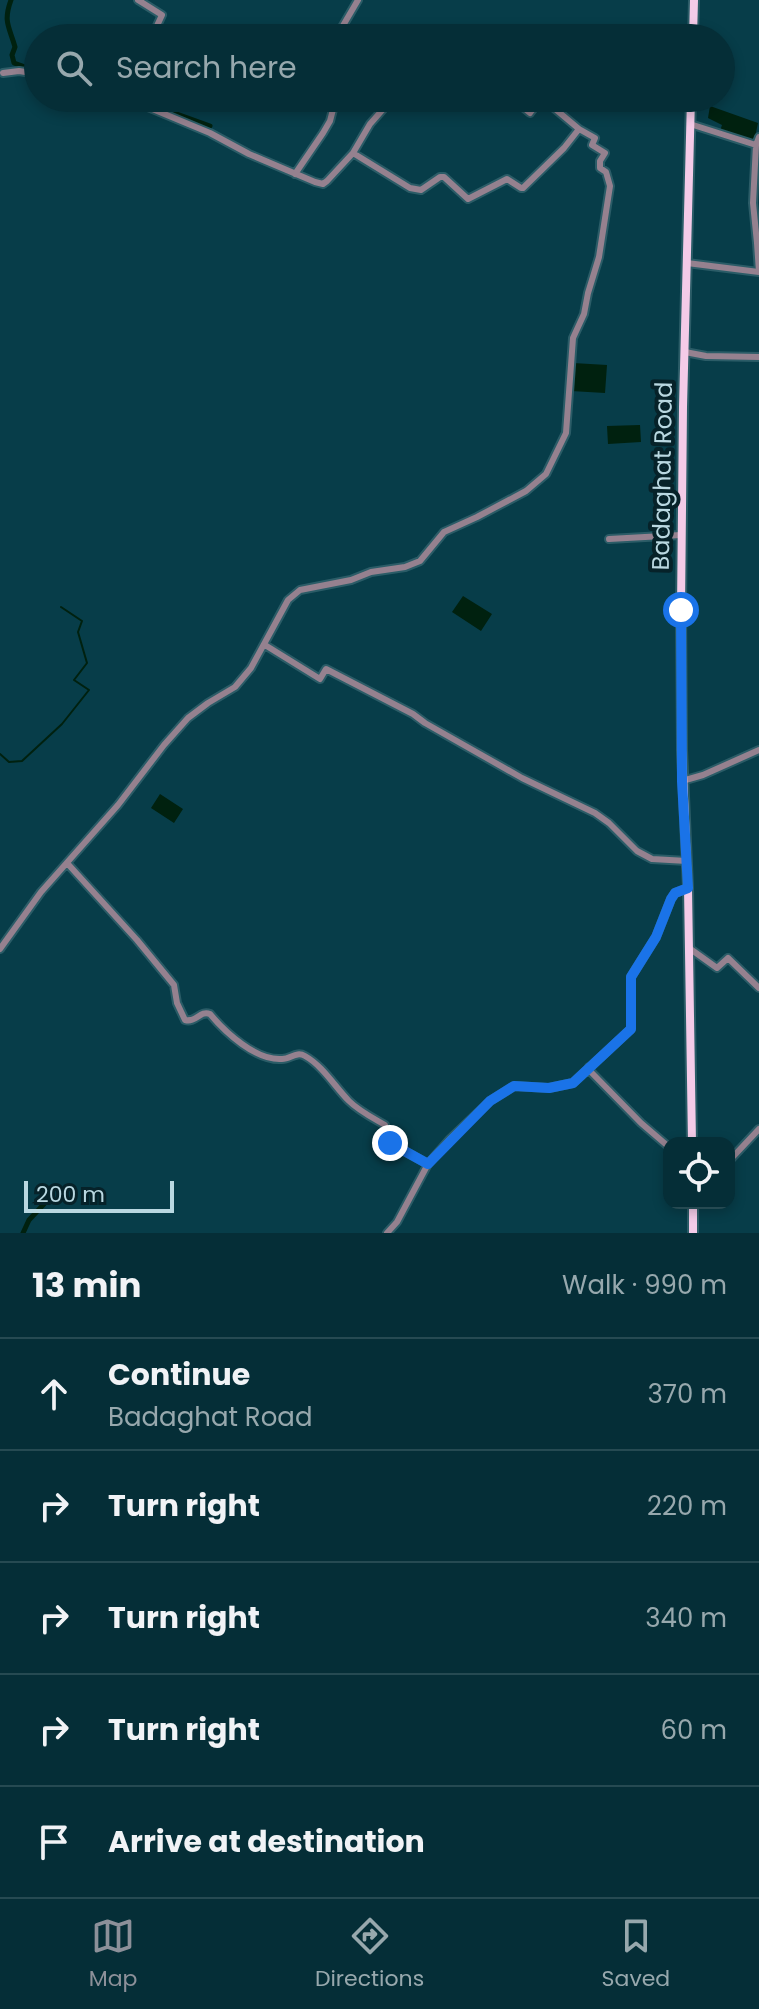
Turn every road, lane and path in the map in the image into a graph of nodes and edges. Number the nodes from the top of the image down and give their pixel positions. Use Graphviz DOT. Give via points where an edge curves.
graph roads {
  1 [pos="138,0"];
  2 [pos="358,0"];
  3 [pos="694,0"];
  4 [pos="158,24"];
  5 [pos="344,24"];
  6 [pos="693,24"];
  7 [pos="24,72"];
  8 [pos="3,73"];
  9 [pos="160,112"];
  10 [pos="332,112"];
  11 [pos="381,112"];
  12 [pos="559,112"];
  13 [pos="690,112"];
  14 [pos="690,124"];
  15 [pos="579,129"];
  16 [pos="758,142"];
  17 [pos="353,153"];
  18 [pos="295,174"];
  19 [pos="687,263"];
  20 [pos="758,272"];
  21 [pos="685,352"];
  22 [pos="759,357"];
  23 [pos="681,535"];
  24 [pos="609,539"];
  25 [pos="265,645"];
  26 [pos="759,750"];
  27 [pos="682,781"];
  28 [pos="687,861"];
  29 [pos="67,863"];
  30 [pos="688,888"];
  31 [pos="689,948"];
  32 [pos="0,949"];
  33 [pos="759,988"];
  34 [pos="589,1067"];
  35 [pos="759,1129"];
  36 [pos="692,1137"];
  37 [pos="663,1142"];
  38 [pos="735,1155"];
  39 [pos="428,1164"];
  40 [pos="693,1209"];
  41 [pos="387,1233"];
  42 [pos="693,1233"];
  1 -- 4 [label="street" via="162,15"];
  2 -- 5 [label="street"];
  3 -- 6 [label="main road"];
  7 -- 8 [label="street"];
  9 -- 18 [label="street"];
  10 -- 18 [label="street"];
  11 -- 17 [label="street"];
  12 -- 15 [label="street"];
  13 -- 14 [label="main road, Badaghat Road"];
  14 -- 16 [label="street"];
  14 -- 19 [label="main road, Badaghat Road"];
  15 -- 17 [label="street" via="523,188 507,179 468,199 444,177 421,190 410,188"];
  15 -- 25 [label="street" via="595,138 592,145 605,153 600,168 610,186 599,257 573,338 566,433 546,474 526,491 444,532 420,561 300,590 288,600"];
  16 -- 20 [label="street" via="753,203"];
  17 -- 18 [label="street" via="323,184"];
  19 -- 20 [label="street"];
  19 -- 21 [label="main road, Badaghat Road"];
  21 -- 22 [label="street"];
  21 -- 23 [label="main road, Badaghat Road"];
  23 -- 24 [label="street"];
  23 -- 27 [label="main road, Badaghat Road"];
  25 -- 28 [label="street" via="320,679 326,669 595,813 652,859"];
  25 -- 29 [label="street" via="235,687 188,718"];
  26 -- 27 [label="street"];
  27 -- 28 [label="main road, Badaghat Road"];
  28 -- 30 [label="main road, Badaghat Road"];
  29 -- 32 [label="street"];
  29 -- 39 [label="street" via="174,985 185,1020 210,1014 260,1054 281,1059 304,1055 351,1103 385,1125 390,1143"];
  30 -- 31 [label="main road, Badaghat Road"];
  30 -- 34 [label="street" via="671,899 631,977 631,1029"];
  31 -- 33 [label="street" via="717,968 728,958"];
  31 -- 36 [label="main road, Badaghat Road"];
  34 -- 37 [label="street"];
  34 -- 39 [label="street" via="573,1083 514,1086 490,1101"];
  35 -- 38 [label="street"];
  39 -- 41 [label="street"];
  40 -- 42 [label="main road"];
}
